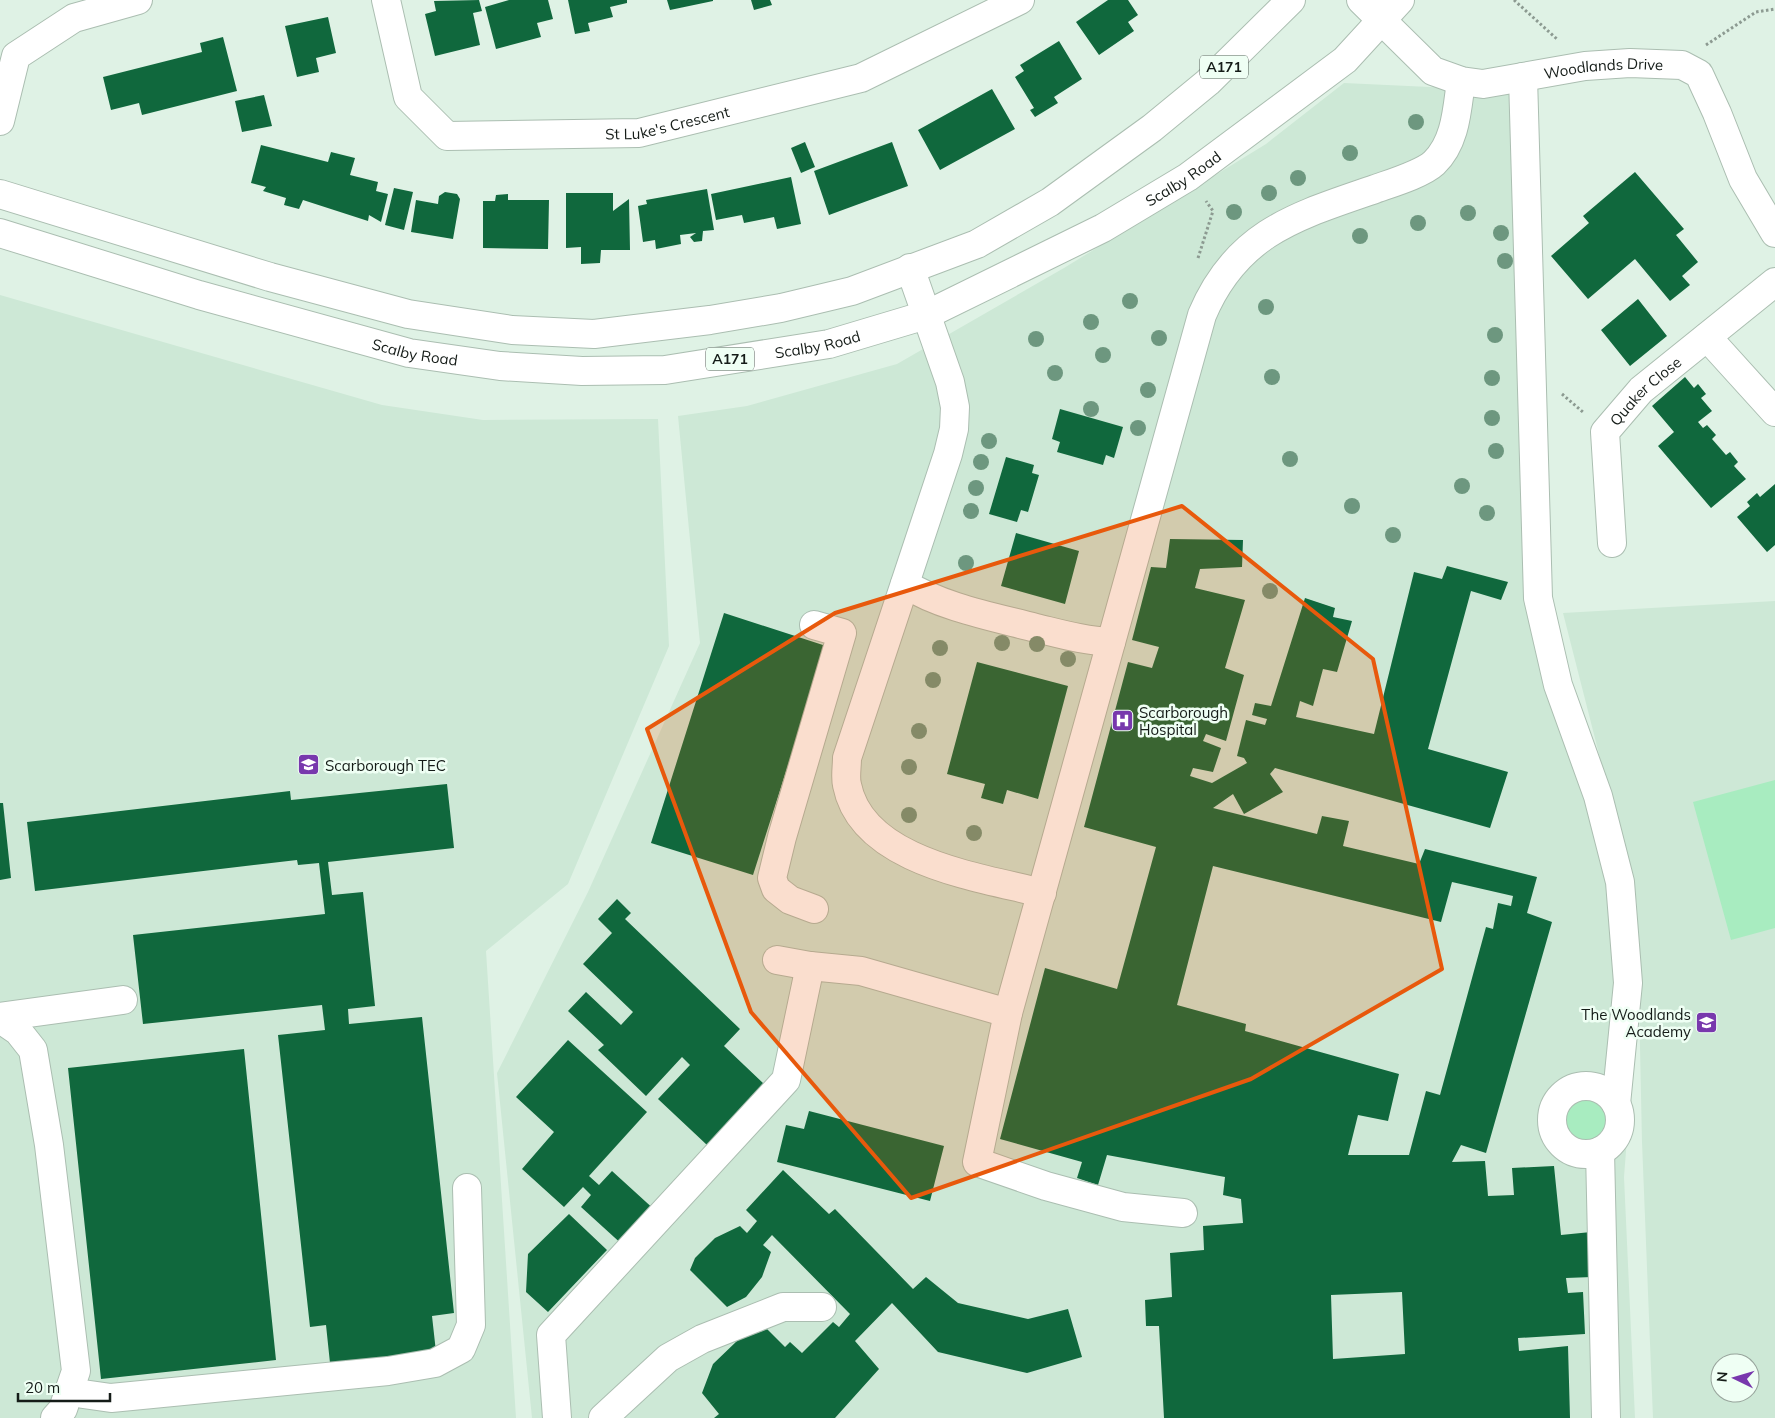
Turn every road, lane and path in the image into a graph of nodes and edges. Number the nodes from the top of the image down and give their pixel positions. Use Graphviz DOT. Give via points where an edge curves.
graph roads {
  1 [pos="138,0"];
  2 [pos="386,0"];
  3 [pos="1020,0"];
  4 [pos="1291,0"];
  5 [pos="1361,0"];
  6 [pos="1514,0"];
  7 [pos="1775,9"];
  8 [pos="1392,10"];
  9 [pos="8,55"];
  10 [pos="1585,66"];
  11 [pos="1699,74"];
  12 [pos="1523,77"];
  13 [pos="1461,81"];
  14 [pos="0,121"];
  15 [pos="0,194"];
  16 [pos="0,233"];
  17 [pos="1775,234"];
  18 [pos="910,268"];
  19 [pos="1775,282"];
  20 [pos="926,315"];
  21 [pos="1707,337"];
  22 [pos="1531,387"];
  23 [pos="1775,412"];
  24 [pos="1605,432"];
  25 [pos="1612,543"];
  26 [pos="905,584"];
  27 [pos="814,625"];
  28 [pos="1111,642"];
  29 [pos="1042,893"];
  30 [pos="814,909"];
  31 [pos="777,960"];
  32 [pos="810,966"];
  33 [pos="122,1000"];
  34 [pos="1008,1013"];
  35 [pos="0,1018"];
  36 [pos="1616,1104"];
  37 [pos="1600,1151"];
  38 [pos="467,1188"];
  39 [pos="1183,1213"];
  40 [pos="822,1307"];
  41 [pos="70,1389"];
  42 [pos="55,1418"];
  43 [pos="557,1418"];
  44 [pos="603,1418"];
  45 [pos="1606,1418"];
  1 -- 9 [label="main road" via="74,18"];
  2 -- 3 [label="main road, St Luke's Crescent" via="408,97 447,136 639,133 861,78"];
  4 -- 18 [label="main road, A171" via="1208,82 1152,128 1050,202 977,244"];
  5 -- 8 [label="main road, Woodlands Drive"];
  6 -- 10 [label="path"];
  7 -- 11 [label="path" via="1756,12 1707,43"];
  8 -- 13 [label="main road, Woodlands Drive" via="1433,71"];
  8 -- 20 [label="main road, Scalby Road / A171" via="1344,60 1188,177 1103,228"];
  9 -- 14 [label="main road"];
  10 -- 11 [label="main road, Woodlands Drive" via="1630,63 1682,65"];
  10 -- 12 [label="main road, Woodlands Drive"];
  11 -- 17 [label="main road" via="1743,179"];
  12 -- 13 [label="main road, Woodlands Drive" via="1483,84"];
  12 -- 22 [label="main road"];
  13 -- 28 [label="main road" via="1455,127 1434,163 1410,176 1314,210 1260,238 1232,265 1210,297 1202,315"];
  15 -- 18 [label="main road, A171" via="270,277 408,314 512,330 594,334 710,320 852,291"];
  16 -- 20 [label="main road, Scalby Road / A171" via="235,305 390,348 500,366 582,371 665,370 829,344"];
  18 -- 20 [label="main road"];
  19 -- 21 [label="main road, Quaker Close"];
  20 -- 26 [label="main road" via="950,382 955,407 954,429"];
  21 -- 23 [label="main road"];
  21 -- 24 [label="main road, Quaker Close" via="1641,390"];
  22 -- 24 [label="path" via="1554,387"];
  22 -- 36 [label="main road" via="1538,598 1558,685 1598,796 1620,882 1628,983"];
  24 -- 25 [label="main road, Quaker Close"];
  26 -- 28 [label="main road" via="921,594 1001,619 1093,641"];
  26 -- 29 [label="main road" via="847,758 847,785 860,815 877,836 904,853"];
  27 -- 30 [label="main road" via="842,633 772,878 776,889 790,900"];
  28 -- 29 [label="main road"];
  29 -- 34 [label="main road"];
  31 -- 32 [label="main road"];
  32 -- 34 [label="main road" via="861,971"];
  32 -- 43 [label="main road" via="786,1080 551,1335"];
  33 -- 35 [label="main road"];
  34 -- 39 [label="main road" via="977,1162 1046,1186 1124,1207"];
  35 -- 41 [label="main road" via="18,1031 33,1050 49,1145 76,1371"];
  36 -- 37 [label="main road" via="1620,1119 1617,1134"];
  36 -- 37 [label="main road" via="1598,1088 1585,1086 1569,1090 1558,1100 1553,1111 1552,1123 1559,1141 1573,1152 1593,1154"];
  37 -- 45 [label="main road"];
  38 -- 41 [label="main road" via="471,1325 461,1349 435,1363 388,1371 110,1398"];
  40 -- 44 [label="main road" via="783,1307 702,1339 668,1358"];
  41 -- 42 [label="main road" via="64,1409"];
}
